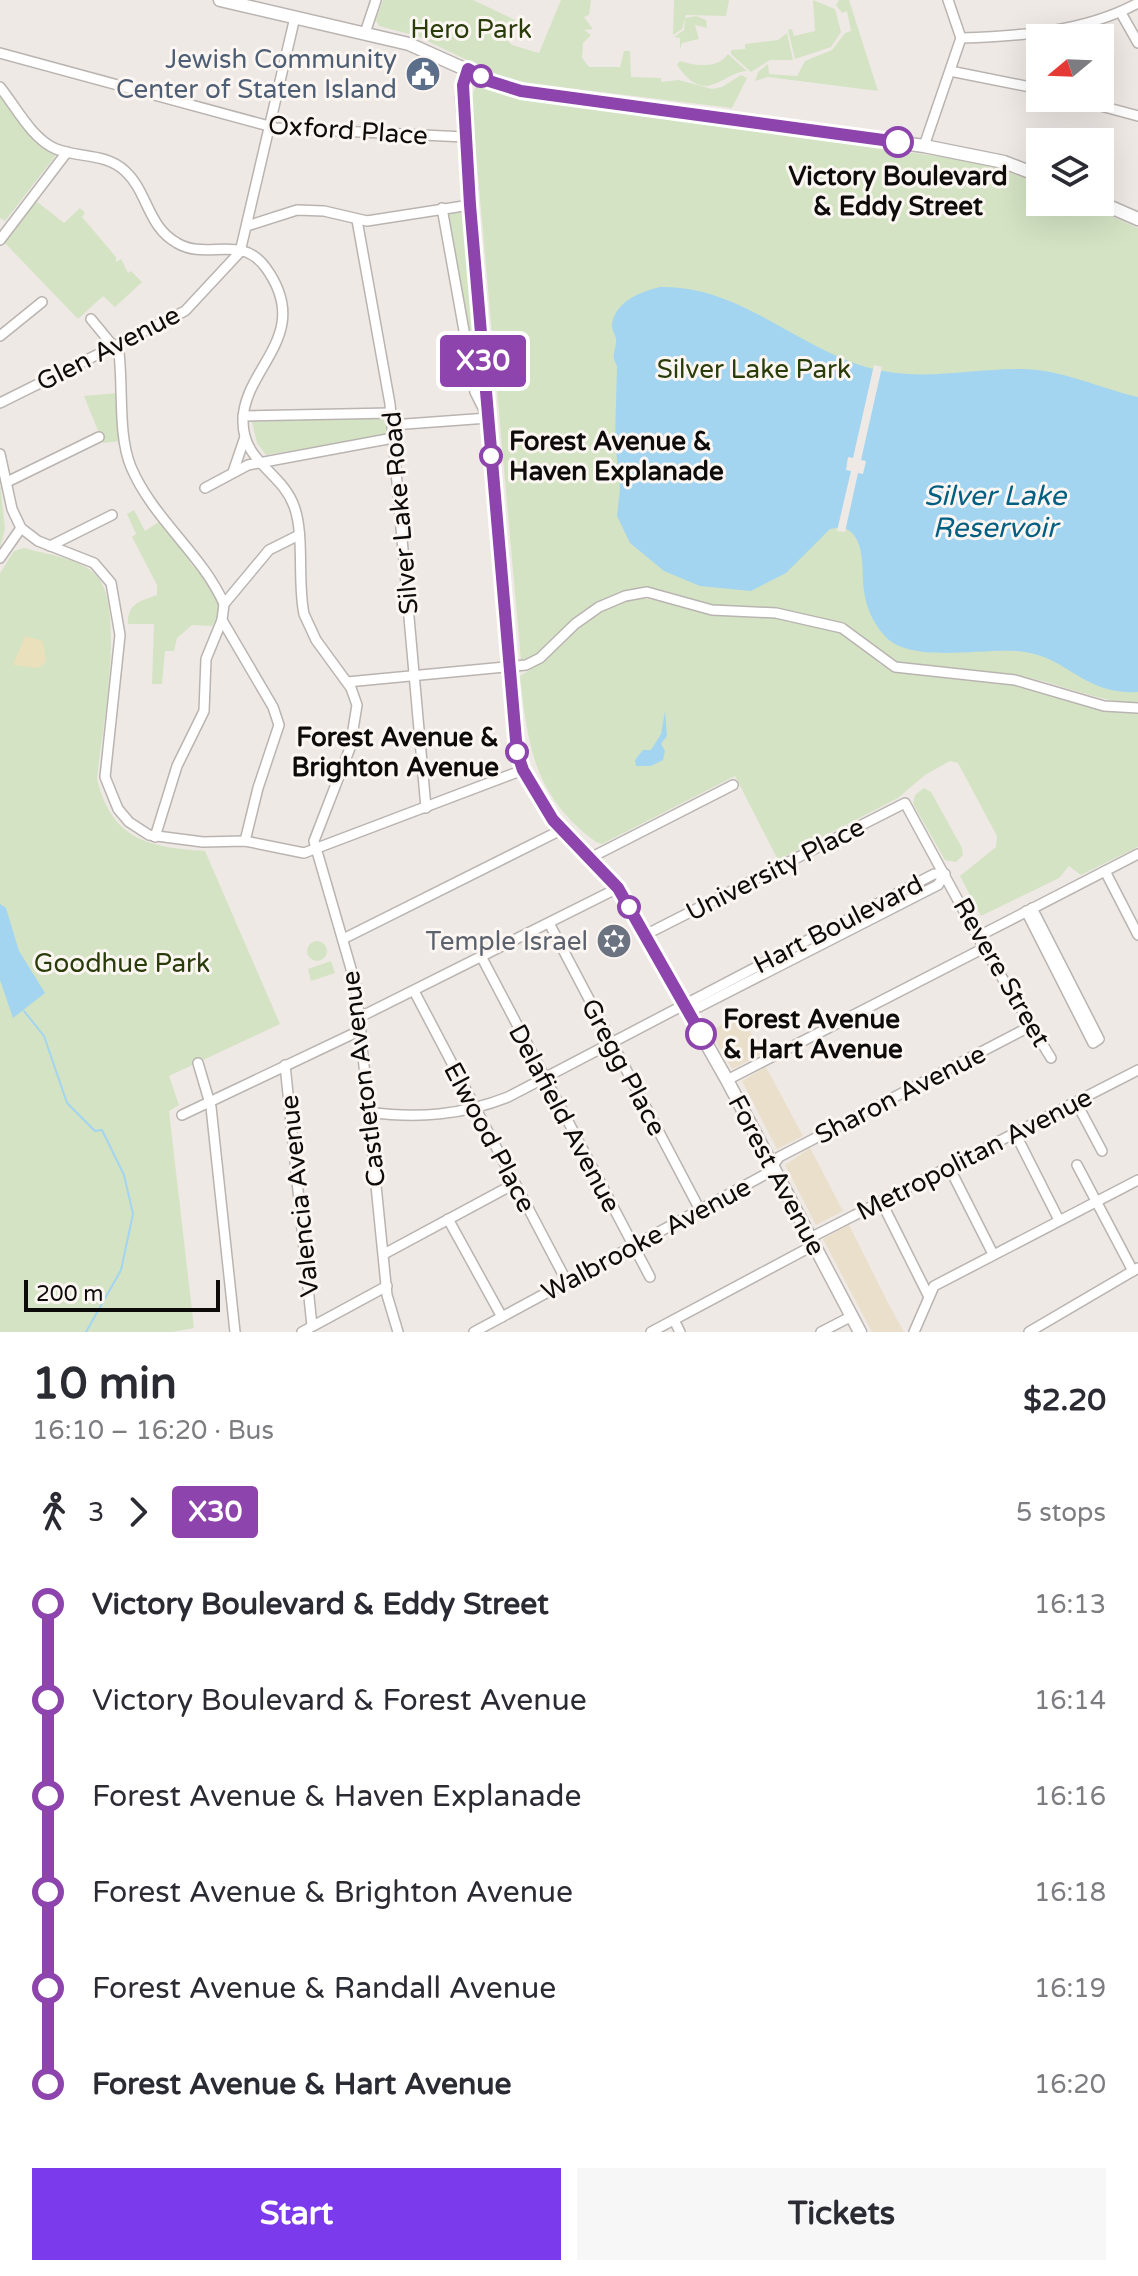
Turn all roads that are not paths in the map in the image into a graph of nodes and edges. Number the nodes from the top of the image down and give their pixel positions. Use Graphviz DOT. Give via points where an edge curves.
graph roads {
  1 [pos="221,0"];
  2 [pos="376,0"];
  3 [pos="948,0"];
  4 [pos="1136,3"];
  5 [pos="1121,13"];
  6 [pos="295,17"];
  7 [pos="365,33"];
  8 [pos="961,38"];
  9 [pos="1138,43"];
  10 [pos="0,53"];
  11 [pos="468,69"];
  12 [pos="950,71"];
  13 [pos="1026,86"];
  14 [pos="0,87"];
  15 [pos="1114,110"];
  16 [pos="1138,116"];
  17 [pos="270,127"];
  18 [pos="465,137"];
  19 [pos="924,146"];
  20 [pos="67,152"];
  21 [pos="1026,171"];
  22 [pos="470,205"];
  23 [pos="442,208"];
  24 [pos="1114,209"];
  25 [pos="1138,219"];
  26 [pos="357,220"];
  27 [pos="247,226"];
  28 [pos="2,234"];
  29 [pos="242,249"];
  30 [pos="42,302"];
  31 [pos="91,319"];
  32 [pos="0,336"];
  33 [pos="116,346"];
  34 [pos="0,403"];
  35 [pos="391,413"];
  36 [pos="243,416"];
  37 [pos="488,418"];
  38 [pos="392,425"];
  39 [pos="99,437"];
  40 [pos="245,437"];
  41 [pos="393,438"];
  42 [pos="0,454"];
  43 [pos="258,463"];
  44 [pos="233,472"];
  45 [pos="7,482"];
  46 [pos="205,488"];
  47 [pos="112,515"];
  48 [pos="21,528"];
  49 [pos="297,536"];
  50 [pos="50,546"];
  51 [pos="0,558"];
  52 [pos="224,604"];
  53 [pos="222,620"];
  54 [pos="510,668"];
  55 [pos="414,676"];
  56 [pos="347,682"];
  57 [pos="1138,708"];
  58 [pos="523,770"];
  59 [pos="733,785"];
  60 [pos="905,803"];
  61 [pos="426,808"];
  62 [pos="561,830"];
  63 [pos="155,837"];
  64 [pos="245,841"];
  65 [pos="316,851"];
  66 [pos="1138,854"];
  67 [pos="590,858"];
  68 [pos="1105,871"];
  69 [pos="945,874"];
  70 [pos="618,888"];
  71 [pos="1029,910"];
  72 [pos="549,923"];
  73 [pos="645,935"];
  74 [pos="1138,935"];
  75 [pos="979,936"];
  76 [pos="343,939"];
  77 [pos="984,948"];
  78 [pos="482,958"];
  79 [pos="414,991"];
  80 [pos="686,1007"];
  81 [pos="360,1017"];
  82 [pos="1031,1026"];
  83 [pos="361,1030"];
  84 [pos="612,1046"];
  85 [pos="1051,1058"];
  86 [pos="198,1063"];
  87 [pos="285,1065"];
  88 [pos="1138,1070"];
  89 [pos="544,1080"];
  90 [pos="727,1080"];
  91 [pos="209,1101"];
  92 [pos="1076,1102"];
  93 [pos="474,1109"];
  94 [pos="369,1112"];
  95 [pos="182,1115"];
  96 [pos="1015,1133"];
  97 [pos="1102,1151"];
  98 [pos="1077,1165"];
  99 [pos="773,1166"];
  100 [pos="949,1167"];
  101 [pos="1138,1180"];
  102 [pos="514,1184"];
  103 [pos="881,1201"];
  104 [pos="1097,1202"];
  105 [pos="700,1210"];
  106 [pos="448,1219"];
  107 [pos="1059,1220"];
  108 [pos="812,1242"];
  109 [pos="633,1246"];
  110 [pos="384,1254"];
  111 [pos="993,1254"];
  112 [pos="1136,1270"];
  113 [pos="650,1277"];
  114 [pos="567,1282"];
  115 [pos="387,1286"];
  116 [pos="928,1295"];
  117 [pos="852,1316"];
  118 [pos="502,1317"];
  119 [pos="674,1320"];
  120 [pos="312,1326"];
  121 [pos="235,1332"];
  122 [pos="302,1332"];
  123 [pos="398,1332"];
  124 [pos="474,1332"];
  125 [pos="651,1332"];
  126 [pos="680,1332"];
  127 [pos="821,1332"];
  128 [pos="860,1332"];
  129 [pos="914,1332"];
  130 [pos="1029,1332"];
  1 -- 6 [label="main road"];
  2 -- 7 [label="street"];
  3 -- 8 [label="street"];
  4 -- 5 [label="street"];
  5 -- 8 [label="street" via="1045,32"];
  5 -- 9 [label="street"];
  6 -- 7 [label="main road"];
  6 -- 17 [label="street"];
  7 -- 11 [label="main road" via="431,51"];
  8 -- 12 [label="street"];
  10 -- 17 [label="street, Oxford Place"];
  11 -- 18 [label="main road, Forest Avenue" via="462,97"];
  11 -- 19 [label="main road" via="521,91"];
  12 -- 13 [label="street"];
  12 -- 19 [label="street"];
  14 -- 20 [label="street" via="36,134"];
  15 -- 16 [label="street"];
  17 -- 18 [label="street, Oxford Place"];
  17 -- 27 [label="street"];
  18 -- 22 [label="main road, Forest Avenue"];
  19 -- 21 [label="main road"];
  20 -- 28 [label="street"];
  20 -- 29 [label="street" via="123,169 154,222 180,245"];
  22 -- 23 [label="street"];
  22 -- 37 [label="main road, Forest Avenue"];
  23 -- 26 [label="street" via="384,221"];
  23 -- 37 [label="street" via="475,392"];
  24 -- 25 [label="main road"];
  26 -- 27 [label="street" via="297,210"];
  26 -- 35 [label="street, Silver Lake Road"];
  27 -- 29 [label="street"];
  29 -- 33 [label="street, Glen Avenue" via="185,311"];
  29 -- 36 [label="street" via="268,271 281,317 276,346"];
  30 -- 32 [label="street"];
  31 -- 33 [label="street"];
  33 -- 34 [label="street, Glen Avenue"];
  33 -- 52 [label="street" via="131,468 169,527 213,580"];
  35 -- 36 [label="street"];
  35 -- 38 [label="street, Silver Lake Road"];
  36 -- 40 [label="street, Castleton Avenue"];
  37 -- 38 [label="street"];
  37 -- 54 [label="main road, Forest Avenue"];
  38 -- 41 [label="street, Silver Lake Road"];
  39 -- 45 [label="street"];
  40 -- 43 [label="street, Castleton Avenue"];
  40 -- 44 [label="street"];
  41 -- 43 [label="street"];
  41 -- 55 [label="street, Silver Lake Road"];
  42 -- 45 [label="street"];
  43 -- 44 [label="street"];
  43 -- 49 [label="street, Castleton Avenue" via="292,501"];
  44 -- 46 [label="street"];
  45 -- 48 [label="street"];
  47 -- 50 [label="street"];
  48 -- 50 [label="street"];
  48 -- 51 [label="street"];
  49 -- 52 [label="street" via="269,550"];
  49 -- 56 [label="street, Castleton Avenue" via="305,619"];
  50 -- 63 [label="street" via="94,563 114,591 120,635 105,777 118,809"];
  52 -- 53 [label="street"];
  53 -- 63 [label="street" via="206,659 204,711 177,766"];
  53 -- 64 [label="street" via="279,725"];
  54 -- 55 [label="street"];
  54 -- 57 [label="street" via="540,658 599,607 647,592 712,610 776,613 832,625 895,667 1015,680 1104,706"];
  54 -- 58 [label="main road, Forest Avenue"];
  55 -- 56 [label="street"];
  55 -- 61 [label="street, Silver Lake Road"];
  56 -- 65 [label="street, Castleton Avenue" via="357,705 355,730 314,841"];
  58 -- 61 [label="street"];
  58 -- 62 [label="main road, Forest Avenue"];
  59 -- 67 [label="street"];
  60 -- 69 [label="street, Revere Street"];
  60 -- 73 [label="street, University Place"];
  61 -- 65 [label="street"];
  62 -- 67 [label="main road, Forest Avenue"];
  62 -- 76 [label="street"];
  63 -- 64 [label="street"];
  64 -- 65 [label="street"];
  65 -- 76 [label="street, Castleton Avenue"];
  66 -- 68 [label="street"];
  67 -- 70 [label="main road, Forest Avenue"];
  68 -- 71 [label="street"];
  68 -- 74 [label="street"];
  69 -- 75 [label="street, Revere Street"];
  69 -- 80 [label="street, Hart Boulevard" via="934,874 694,997"];
  70 -- 72 [label="street"];
  70 -- 73 [label="main road, Forest Avenue"];
  71 -- 71 [label="street" via="1093,1043 1099,1039"];
  71 -- 75 [label="street"];
  72 -- 78 [label="street"];
  72 -- 84 [label="street, Gregg Place"];
  73 -- 80 [label="main road, Forest Avenue"];
  75 -- 77 [label="street, Revere Street"];
  76 -- 81 [label="street, Castleton Avenue"];
  77 -- 82 [label="street, Revere Street"];
  77 -- 90 [label="street"];
  78 -- 79 [label="street"];
  78 -- 89 [label="street, Delafield Avenue"];
  79 -- 81 [label="street"];
  79 -- 93 [label="street, Elwood Place"];
  80 -- 84 [label="street, Hart Boulevard"];
  80 -- 90 [label="main road, Forest Avenue"];
  81 -- 83 [label="street, Castleton Avenue"];
  82 -- 85 [label="street, Revere Street"];
  82 -- 99 [label="street, Sharon Avenue" via="779,1157"];
  83 -- 87 [label="street"];
  83 -- 94 [label="street, Castleton Avenue"];
  84 -- 89 [label="street, Hart Boulevard"];
  84 -- 105 [label="street, Gregg Place"];
  86 -- 91 [label="street"];
  87 -- 91 [label="street"];
  87 -- 120 [label="street, Valencia Avenue"];
  88 -- 92 [label="street, Metropolitan Avenue"];
  89 -- 93 [label="street, Hart Boulevard"];
  89 -- 109 [label="street, Delafield Avenue"];
  90 -- 99 [label="main road, Forest Avenue"];
  91 -- 95 [label="street"];
  91 -- 121 [label="street"];
  92 -- 96 [label="street, Metropolitan Avenue"];
  92 -- 97 [label="street"];
  93 -- 94 [label="street, Hart Boulevard" via="422,1117"];
  93 -- 102 [label="street, Elwood Place"];
  94 -- 110 [label="street, Castleton Avenue"];
  96 -- 100 [label="street, Metropolitan Avenue"];
  96 -- 107 [label="street"];
  98 -- 104 [label="street"];
  99 -- 105 [label="street, Walbrooke Avenue"];
  99 -- 108 [label="main road, Forest Avenue"];
  100 -- 103 [label="street, Metropolitan Avenue"];
  100 -- 111 [label="street"];
  101 -- 104 [label="street"];
  102 -- 106 [label="street"];
  102 -- 114 [label="street, Elwood Place"];
  103 -- 108 [label="street, Metropolitan Avenue"];
  103 -- 116 [label="street"];
  104 -- 107 [label="street"];
  104 -- 112 [label="street"];
  105 -- 109 [label="street, Walbrooke Avenue"];
  106 -- 110 [label="street"];
  106 -- 118 [label="street"];
  107 -- 111 [label="street"];
  108 -- 117 [label="main road, Forest Avenue"];
  108 -- 119 [label="street, Metropolitan Avenue"];
  109 -- 113 [label="street, Delafield Avenue"];
  109 -- 114 [label="street, Walbrooke Avenue"];
  110 -- 115 [label="street, Castleton Avenue"];
  111 -- 116 [label="street" via="934,1286"];
  112 -- 130 [label="street"];
  114 -- 118 [label="street, Walbrooke Avenue"];
  115 -- 120 [label="street"];
  115 -- 123 [label="street, Castleton Avenue"];
  116 -- 129 [label="street"];
  117 -- 127 [label="street"];
  117 -- 128 [label="main road, Forest Avenue"];
  118 -- 124 [label="street, Walbrooke Avenue"];
  119 -- 125 [label="street, Metropolitan Avenue"];
  119 -- 126 [label="street"];
  120 -- 122 [label="street"];
}
